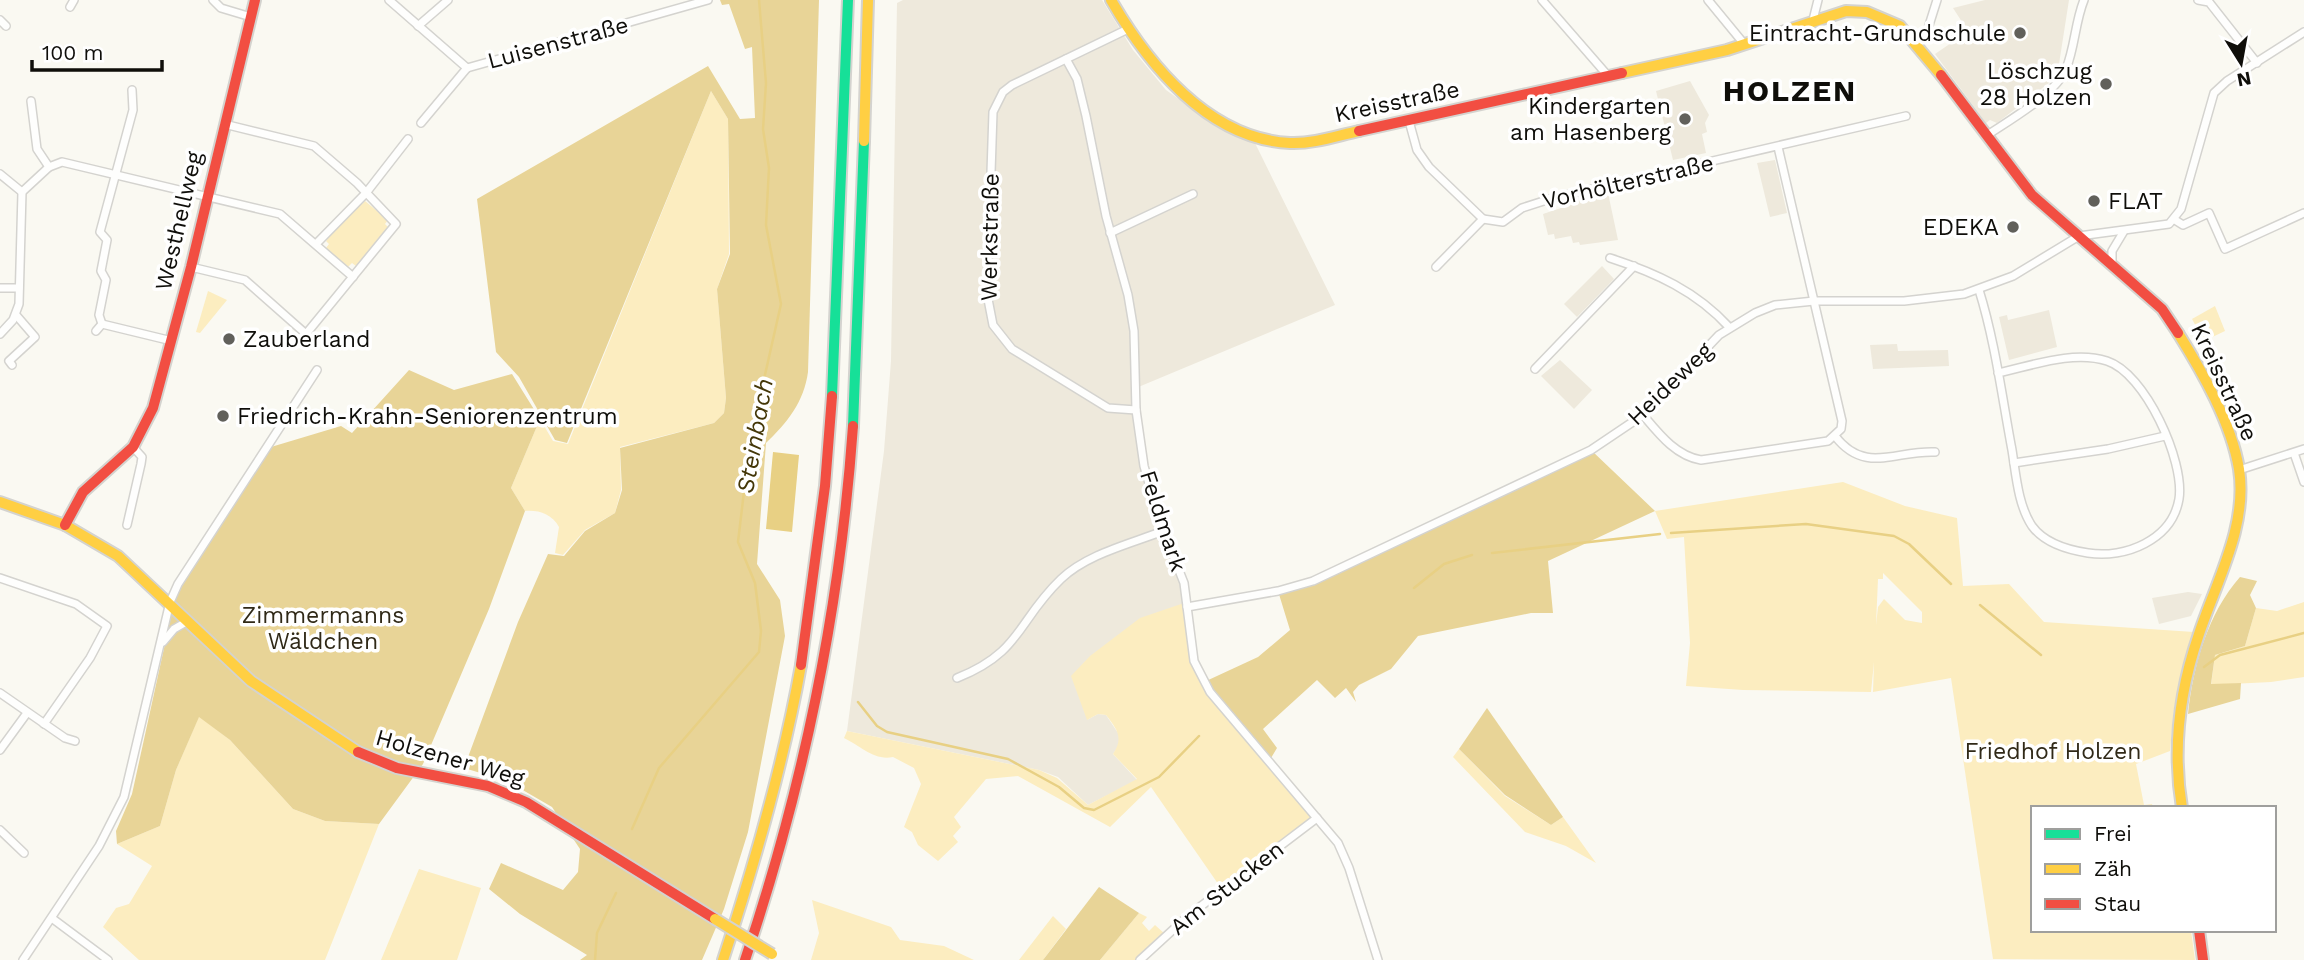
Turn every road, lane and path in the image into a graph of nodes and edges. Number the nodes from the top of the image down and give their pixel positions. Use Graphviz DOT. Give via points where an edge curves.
graph roads {
  1 [pos="214,0"];
  2 [pos="255,0"];
  3 [pos="389,0"];
  4 [pos="449,0"];
  5 [pos="708,0"];
  6 [pos="848,0"];
  7 [pos="868,0"];
  8 [pos="1111,0"];
  9 [pos="1542,0"];
  10 [pos="1708,0"];
  11 [pos="1818,0"];
  12 [pos="1937,0"];
  13 [pos="2084,0"];
  14 [pos="2198,0"];
  15 [pos="250,17"];
  16 [pos="0,20"];
  17 [pos="1813,20"];
  18 [pos="6,26"];
  19 [pos="418,26"];
  20 [pos="1128,29"];
  21 [pos="2304,33"];
  22 [pos="1917,44"];
  23 [pos="1745,45"];
  24 [pos="1066,59"];
  25 [pos="2257,62"];
  26 [pos="467,68"];
  27 [pos="1609,77"];
  28 [pos="132,90"];
  29 [pos="31,101"];
  30 [pos="1906,116"];
  31 [pos="1409,121"];
  32 [pos="421,123"];
  33 [pos="224,124"];
  34 [pos="1986,136"];
  35 [pos="408,139"];
  36 [pos="1778,147"];
  37 [pos="49,167"];
  38 [pos="0,174"];
  39 [pos="116,174"];
  40 [pos="22,192"];
  41 [pos="366,193"];
  42 [pos="1193,194"];
  43 [pos="207,197"];
  44 [pos="2304,213"];
  45 [pos="1483,219"];
  46 [pos="2175,220"];
  47 [pos="2124,231"];
  48 [pos="1110,233"];
  49 [pos="2079,236"];
  50 [pos="316,244"];
  51 [pos="1610,258"];
  52 [pos="2112,263"];
  53 [pos="1634,266"];
  54 [pos="191,267"];
  55 [pos="1436,267"];
  56 [pos="353,277"];
  57 [pos="0,288"];
  58 [pos="19,288"];
  59 [pos="1979,289"];
  60 [pos="1814,301"];
  61 [pos="16,315"];
  62 [pos="102,324"];
  63 [pos="1728,327"];
  64 [pos="96,331"];
  65 [pos="0,334"];
  66 [pos="172,341"];
  67 [pos="12,365"];
  68 [pos="1535,369"];
  69 [pos="317,370"];
  70 [pos="1998,373"];
  71 [pos="1136,410"];
  72 [pos="1643,415"];
  73 [pos="1835,436"];
  74 [pos="2165,436"];
  75 [pos="133,447"];
  76 [pos="2304,449"];
  77 [pos="1935,452"];
  78 [pos="2294,453"];
  79 [pos="2014,463"];
  80 [pos="2239,470"];
  81 [pos="2304,482"];
  82 [pos="0,502"];
  83 [pos="65,525"];
  84 [pos="127,525"];
  85 [pos="1163,531"];
  86 [pos="0,578"];
  87 [pos="170,602"];
  88 [pos="1187,607"];
  89 [pos="189,621"];
  90 [pos="160,646"];
  91 [pos="957,678"];
  92 [pos="0,693"];
  93 [pos="26,713"];
  94 [pos="44,724"];
  95 [pos="75,741"];
  96 [pos="0,750"];
  97 [pos="2182,806"];
  98 [pos="1317,818"];
  99 [pos="0,830"];
  100 [pos="24,853"];
  101 [pos="53,919"];
  102 [pos="2199,932"];
  103 [pos="777,957"];
  104 [pos="23,960"];
  105 [pos="108,960"];
  106 [pos="723,960"];
  107 [pos="745,960"];
  108 [pos="1140,960"];
  109 [pos="1378,960"];
  110 [pos="2203,960"];
  1 -- 15 [label="street" via="221,8"];
  2 -- 15 [label="main road, Westhellweg"];
  3 -- 19 [label="street, Luisenstraße"];
  4 -- 19 [label="street"];
  5 -- 26 [label="street, Luisenstraße"];
  6 -- 106 [label="main road" via="835,356 820,554 803,673 778,786"];
  7 -- 107 [label="main road" via="855,372 839,570 812,733"];
  8 -- 20 [label="main road, Kreisstraße"];
  9 -- 27 [label="street"];
  10 -- 23 [label="street"];
  11 -- 17 [label="street"];
  12 -- 22 [label="street" via="1925,38"];
  13 -- 34 [label="street" via="2063,74 2043,95"];
  14 -- 25 [label="street" via="2209,2"];
  15 -- 33 [label="main road, Westhellweg"];
  16 -- 18 [label="street"];
  17 -- 22 [label="main road, Kreisstraße" via="1846,11 1867,12 1900,26"];
  17 -- 23 [label="main road, Kreisstraße"];
  19 -- 26 [label="street, Luisenstraße"];
  20 -- 24 [label="street"];
  20 -- 31 [label="main road, Kreisstraße" via="1150,62 1192,99 1233,125 1267,139 1301,144"];
  21 -- 25 [label="street"];
  22 -- 34 [label="main road, Kreisstraße"];
  23 -- 27 [label="main road, Kreisstraße"];
  24 -- 48 [label="street, Feldmark" via="1077,79"];
  24 -- 71 [label="street, Werkstraße" via="1012,85 993,112 988,306 1000,337 1012,349 1108,408"];
  25 -- 46 [label="street" via="2214,93"];
  26 -- 32 [label="street"];
  27 -- 31 [label="main road, Kreisstraße"];
  28 -- 39 [label="street" via="133,110"];
  29 -- 37 [label="street" via="37,149"];
  30 -- 36 [label="street, Vorhölterstraße"];
  31 -- 45 [label="street" via="1417,150 1429,167"];
  33 -- 41 [label="street" via="314,146"];
  33 -- 43 [label="main road, Westhellweg"];
  34 -- 49 [label="main road, Kreisstraße" via="2032,195"];
  35 -- 41 [label="street"];
  36 -- 45 [label="street, Vorhölterstraße" via="1532,204 1503,222"];
  36 -- 60 [label="street"];
  37 -- 39 [label="street" via="68,161"];
  37 -- 40 [label="street"];
  38 -- 40 [label="street"];
  39 -- 43 [label="street"];
  39 -- 62 [label="street" via="100,232 107,240 101,271 106,280 99,315"];
  40 -- 58 [label="street"];
  41 -- 50 [label="street"];
  41 -- 56 [label="street" via="396,224"];
  42 -- 48 [label="street"];
  43 -- 50 [label="street" via="280,214"];
  43 -- 54 [label="main road, Westhellweg"];
  44 -- 46 [label="street, Heideweg" via="2225,249 2209,213 2183,225"];
  45 -- 55 [label="street"];
  46 -- 47 [label="street, Heideweg"];
  47 -- 49 [label="street, Heideweg"];
  47 -- 52 [label="street" via="2112,251"];
  48 -- 71 [label="street, Feldmark" via="1132,314"];
  49 -- 52 [label="main road, Kreisstraße"];
  49 -- 59 [label="street, Heideweg" via="2025,270"];
  50 -- 56 [label="street"];
  51 -- 53 [label="street"];
  52 -- 80 [label="main road, Kreisstraße" via="2154,301 2180,334 2229,432"];
  53 -- 63 [label="street" via="1678,285"];
  53 -- 68 [label="street"];
  54 -- 56 [label="street" via="245,280 306,334"];
  54 -- 66 [label="main road, Westhellweg"];
  57 -- 58 [label="street"];
  58 -- 61 [label="street"];
  59 -- 60 [label="street, Heideweg" via="1923,300"];
  59 -- 70 [label="street"];
  60 -- 63 [label="street, Heideweg" via="1773,306"];
  60 -- 73 [label="street" via="1842,421"];
  61 -- 65 [label="street"];
  61 -- 67 [label="street" via="35,337 9,361"];
  62 -- 64 [label="street"];
  62 -- 66 [label="street"];
  63 -- 72 [label="street, Heideweg"];
  66 -- 75 [label="main road, Westhellweg" via="153,408"];
  69 -- 87 [label="street"];
  70 -- 74 [label="street" via="2070,358 2106,360 2137,381"];
  70 -- 79 [label="street"];
  71 -- 85 [label="street, Feldmark" via="1144,466"];
  72 -- 73 [label="street" via="1676,448 1701,460"];
  72 -- 88 [label="street, Heideweg" via="1591,450 1345,568 1278,591"];
  73 -- 77 [label="street" via="1846,448 1867,458"];
  74 -- 79 [label="street"];
  74 -- 79 [label="street" via="2179,482 2176,511 2150,541 2115,552 2074,550 2039,534 2027,516"];
  75 -- 83 [label="main road, Westhellweg" via="83,492"];
  75 -- 84 [label="street" via="142,457"];
  76 -- 78 [label="street"];
  78 -- 80 [label="street"];
  78 -- 81 [label="street"];
  80 -- 97 [label="main road, Kreisstraße" via="2240,505 2234,539 2198,637 2179,707 2176,771"];
  82 -- 83 [label="main road, Holzener Weg"];
  83 -- 87 [label="main road, Holzener Weg" via="118,556"];
  85 -- 88 [label="street, Feldmark" via="1177,561"];
  85 -- 91 [label="street" via="1069,573 1003,654"];
  86 -- 94 [label="street" via="76,604 107,626"];
  87 -- 89 [label="main road, Holzener Weg"];
  87 -- 90 [label="street"];
  88 -- 98 [label="street, Feldmark" via="1192,651 1204,682"];
  89 -- 90 [label="street" via="174,629"];
  89 -- 103 [label="main road, Holzener Weg, bridge" via="260,688 350,749 397,768 488,786 526,802"];
  90 -- 101 [label="street" via="124,797"];
  92 -- 93 [label="street"];
  93 -- 94 [label="street"];
  93 -- 96 [label="street"];
  94 -- 95 [label="street"];
  98 -- 108 [label="street, Am Stucken" via="1188,916"];
  98 -- 109 [label="street, Feldmark" via="1338,844 1349,868"];
  99 -- 100 [label="street"];
  101 -- 104 [label="street"];
  101 -- 105 [label="street"];
  102 -- 110 [label="main road"];
}
